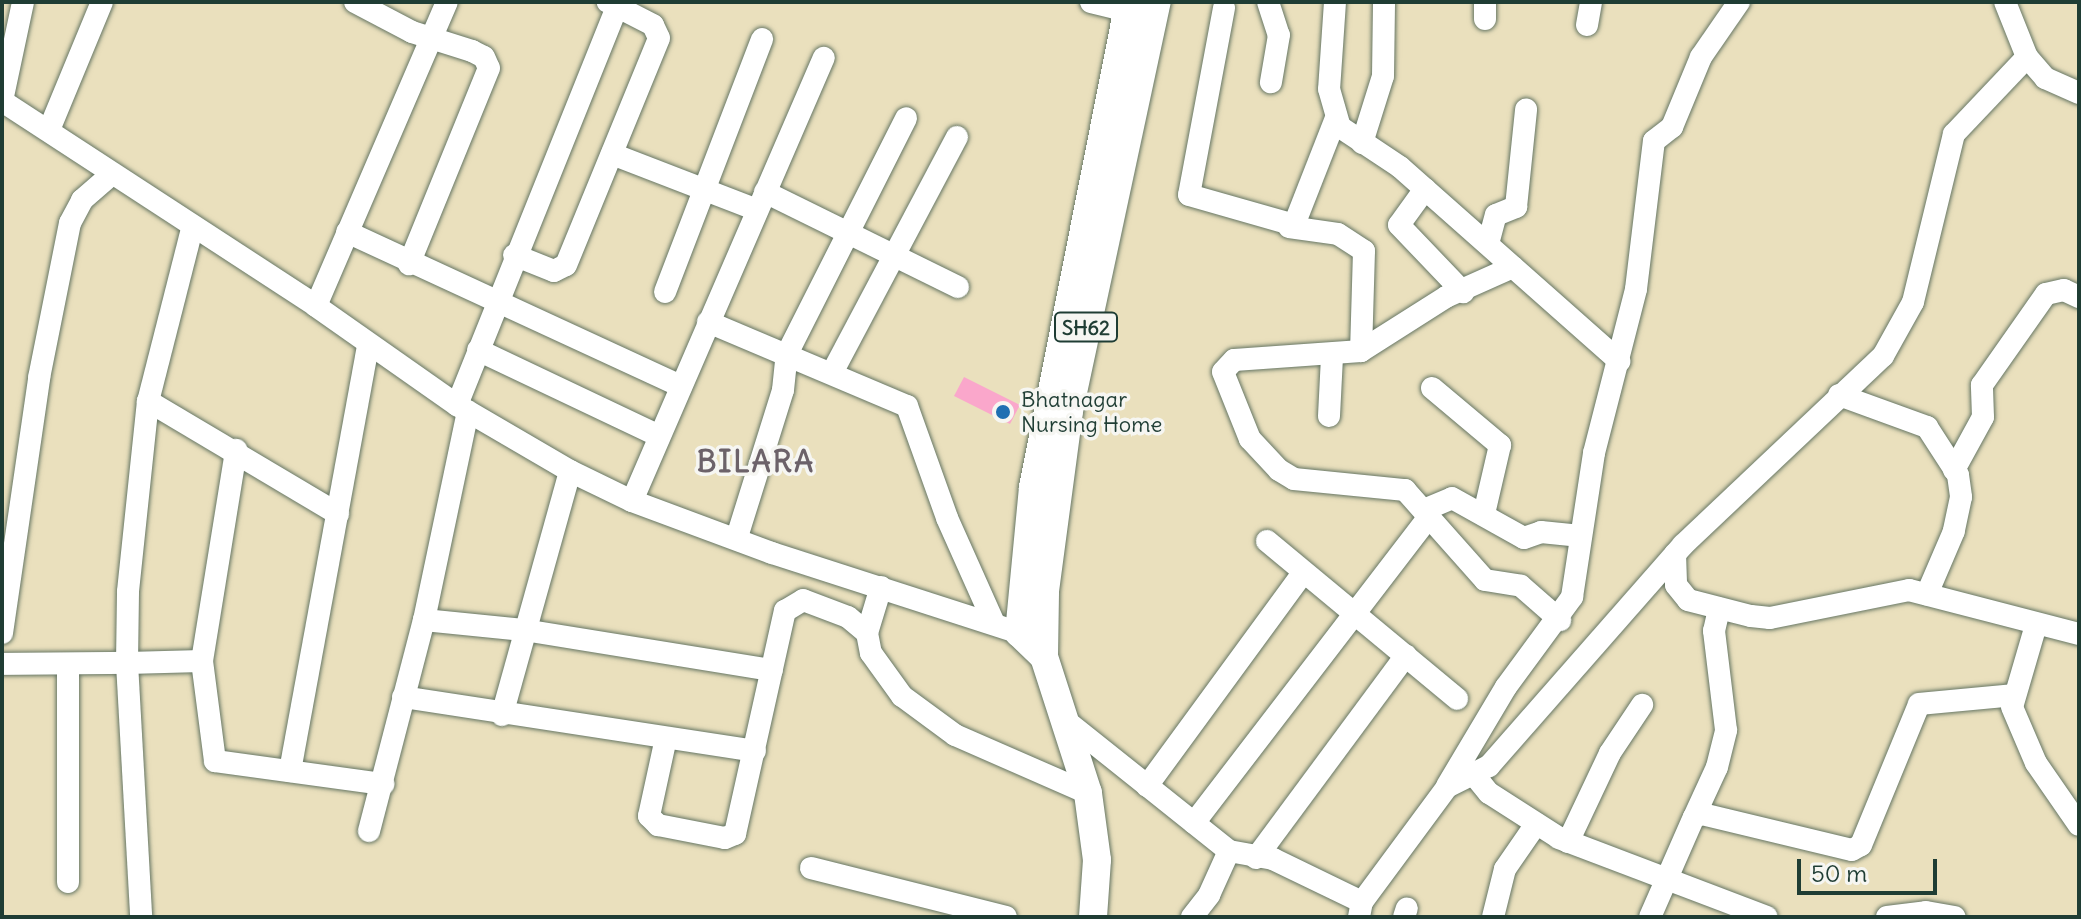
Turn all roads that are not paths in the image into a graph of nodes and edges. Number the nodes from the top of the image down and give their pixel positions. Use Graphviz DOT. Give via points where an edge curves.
graph roads {
  1 [pos="23,2"];
  2 [pos="102,2"];
  3 [pos="355,2"];
  4 [pos="447,2"];
  5 [pos="1091,2"];
  6 [pos="1157,2"];
  7 [pos="1268,2"];
  8 [pos="1335,2"];
  9 [pos="1384,2"];
  10 [pos="1591,2"];
  11 [pos="1739,2"];
  12 [pos="2005,2"];
  13 [pos="612,4"];
  14 [pos="1128,6"];
  15 [pos="1224,8"];
  16 [pos="1587,25"];
  17 [pos="433,36"];
  18 [pos="762,39"];
  19 [pos="2027,57"];
  20 [pos="824,58"];
  21 [pos="1271,82"];
  22 [pos="2079,93"];
  23 [pos="2,101"];
  24 [pos="1526,110"];
  25 [pos="906,118"];
  26 [pos="1336,118"];
  27 [pos="49,130"];
  28 [pos="957,137"];
  29 [pos="1362,143"];
  30 [pos="612,154"];
  31 [pos="110,176"];
  32 [pos="705,189"];
  33 [pos="1425,189"];
  34 [pos="761,201"];
  35 [pos="1289,227"];
  36 [pos="192,229"];
  37 [pos="347,232"];
  38 [pos="848,234"];
  39 [pos="1488,244"];
  40 [pos="514,255"];
  41 [pos="892,255"];
  42 [pos="409,264"];
  43 [pos="1513,267"];
  44 [pos="958,287"];
  45 [pos="665,292"];
  46 [pos="1463,292"];
  47 [pos="2079,297"];
  48 [pos="495,305"];
  49 [pos="316,306"];
  50 [pos="708,322"];
  51 [pos="368,344"];
  52 [pos="478,350"];
  53 [pos="1361,351"];
  54 [pos="787,354"];
  55 [pos="1332,356"];
  56 [pos="1619,361"];
  57 [pos="832,373"];
  58 [pos="681,386"];
  59 [pos="1432,388"];
  60 [pos="1839,395"];
  61 [pos="148,401"];
  62 [pos="462,409"];
  63 [pos="1329,416"];
  64 [pos="659,436"];
  65 [pos="236,450"];
  66 [pos="1954,470"];
  67 [pos="570,471"];
  68 [pos="632,501"];
  69 [pos="338,514"];
  70 [pos="1426,514"];
  71 [pos="1484,514"];
  72 [pos="1581,536"];
  73 [pos="737,537"];
  74 [pos="1267,541"];
  75 [pos="1675,554"];
  76 [pos="1303,573"];
  77 [pos="881,587"];
  78 [pos="1927,594"];
  79 [pos="1719,609"];
  80 [pos="1353,615"];
  81 [pos="424,620"];
  82 [pos="1560,620"];
  83 [pos="993,621"];
  84 [pos="2036,625"];
  85 [pos="524,630"];
  86 [pos="2,633"];
  87 [pos="867,633"];
  88 [pos="1019,633"];
  89 [pos="2079,634"];
  90 [pos="1406,655"];
  91 [pos="1044,657"];
  92 [pos="202,661"];
  93 [pos="127,663"];
  94 [pos="2,664"];
  95 [pos="68,666"];
  96 [pos="772,670"];
  97 [pos="2015,695"];
  98 [pos="403,697"];
  99 [pos="1457,699"];
  100 [pos="1642,705"];
  101 [pos="502,715"];
  102 [pos="1070,724"];
  103 [pos="666,738"];
  104 [pos="755,751"];
  105 [pos="290,771"];
  106 [pos="1475,776"];
  107 [pos="383,784"];
  108 [pos="1147,786"];
  109 [pos="1447,787"];
  110 [pos="1088,793"];
  111 [pos="1694,817"];
  112 [pos="1194,823"];
  113 [pos="1536,824"];
  114 [pos="2079,825"];
  115 [pos="369,831"];
  116 [pos="1568,842"];
  117 [pos="1229,851"];
  118 [pos="1256,858"];
  119 [pos="811,868"];
  120 [pos="1666,879"];
  121 [pos="68,882"];
  122 [pos="1360,910"];
  123 [pos="141,917"];
  124 [pos="1006,917"];
  125 [pos="1093,917"];
  126 [pos="1192,917"];
  127 [pos="1493,917"];
  128 [pos="1650,917"];
  129 [pos="1767,917"];
  130 [pos="1887,917"];
  131 [pos="1955,917"];
  1 -- 23 [label="street"];
  2 -- 27 [label="street"];
  3 -- 17 [label="street" via="412,32"];
  4 -- 17 [label="street"];
  5 -- 14 [label="street"];
  6 -- 91 [label="main road, SH62" via="1069,411 1050,531"];
  7 -- 21 [label="street" via="1279,35"];
  8 -- 26 [label="street" via="1329,89"];
  9 -- 29 [label="street" via="1383,76"];
  10 -- 16 [label="street"];
  11 -- 56 [label="street" via="1701,57 1672,127 1654,141 1636,289"];
  12 -- 19 [label="street"];
  13 -- 30 [label="street" via="653,25 659,38"];
  13 -- 40 [label="street"];
  14 -- 88 [label="main road" via="1033,487"];
  15 -- 35 [label="street" via="1189,195"];
  17 -- 37 [label="street"];
  17 -- 42 [label="street" via="484,57 489,68"];
  18 -- 32 [label="street"];
  19 -- 22 [label="street" via="2045,78"];
  19 -- 60 [label="street" via="1954,134 1913,302 1883,356"];
  20 -- 34 [label="street"];
  23 -- 27 [label="street"];
  24 -- 39 [label="street" via="1516,207 1496,215"];
  25 -- 38 [label="street"];
  26 -- 29 [label="street"];
  26 -- 35 [label="street" via="1297,220"];
  27 -- 31 [label="street"];
  28 -- 41 [label="street"];
  29 -- 33 [label="street"];
  30 -- 32 [label="street"];
  30 -- 40 [label="street" via="561,271"];
  31 -- 36 [label="street"];
  31 -- 86 [label="street" via="82,200 70,223 39,378"];
  32 -- 34 [label="street"];
  32 -- 45 [label="street"];
  33 -- 39 [label="street"];
  33 -- 46 [label="street" via="1399,225"];
  34 -- 38 [label="street"];
  34 -- 50 [label="street"];
  35 -- 53 [label="street" via="1338,234 1364,251"];
  36 -- 49 [label="street"];
  36 -- 61 [label="street"];
  37 -- 42 [label="street"];
  37 -- 49 [label="street"];
  38 -- 41 [label="street"];
  38 -- 54 [label="street"];
  39 -- 43 [label="street"];
  40 -- 48 [label="street"];
  41 -- 44 [label="street"];
  41 -- 57 [label="street"];
  42 -- 48 [label="street"];
  43 -- 46 [label="street"];
  43 -- 56 [label="street"];
  46 -- 53 [label="street"];
  47 -- 66 [label="street" via="2064,290 2046,294 1982,385 1983,417"];
  48 -- 52 [label="street"];
  48 -- 58 [label="street"];
  49 -- 51 [label="street"];
  50 -- 54 [label="street"];
  50 -- 58 [label="street"];
  51 -- 62 [label="street"];
  51 -- 69 [label="street"];
  52 -- 62 [label="street"];
  52 -- 64 [label="street"];
  53 -- 55 [label="street"];
  54 -- 57 [label="street"];
  54 -- 73 [label="street" via="783,390"];
  55 -- 63 [label="street"];
  55 -- 70 [label="street" via="1226,364 1225,381 1250,439 1294,479 1397,486"];
  56 -- 72 [label="street" via="1594,453"];
  57 -- 83 [label="street" via="907,406 947,518"];
  58 -- 64 [label="street"];
  59 -- 71 [label="street" via="1500,445"];
  60 -- 66 [label="street" via="1927,427"];
  60 -- 75 [label="street"];
  61 -- 65 [label="street"];
  61 -- 93 [label="street" via="128,592"];
  62 -- 67 [label="street"];
  62 -- 81 [label="street"];
  64 -- 68 [label="street"];
  65 -- 69 [label="street"];
  65 -- 92 [label="street"];
  66 -- 78 [label="street" via="1961,497 1954,531"];
  67 -- 68 [label="street"];
  67 -- 85 [label="street"];
  68 -- 73 [label="street"];
  69 -- 105 [label="street"];
  70 -- 71 [label="street" via="1452,498"];
  70 -- 80 [label="street"];
  70 -- 82 [label="street" via="1485,580 1521,586"];
  71 -- 72 [label="street" via="1524,538 1541,532"];
  72 -- 82 [label="street" via="1572,597"];
  73 -- 77 [label="street"];
  74 -- 76 [label="street"];
  75 -- 79 [label="street" via="1680,592"];
  75 -- 106 [label="street"];
  76 -- 80 [label="street"];
  76 -- 108 [label="street"];
  77 -- 83 [label="street"];
  77 -- 87 [label="street"];
  78 -- 79 [label="street" via="1876,594 1770,618"];
  78 -- 84 [label="street"];
  79 -- 111 [label="street" via="1714,631 1726,730 1717,767"];
  80 -- 90 [label="street"];
  80 -- 112 [label="street"];
  81 -- 85 [label="street"];
  81 -- 98 [label="street"];
  82 -- 109 [label="street" via="1506,687"];
  83 -- 88 [label="street"];
  84 -- 89 [label="street"];
  84 -- 97 [label="street"];
  85 -- 96 [label="street"];
  85 -- 101 [label="street"];
  87 -- 96 [label="street" via="818,605 792,602 785,611"];
  87 -- 110 [label="street" via="871,653 902,696 955,735"];
  88 -- 91 [label="main road"];
  90 -- 99 [label="street"];
  90 -- 118 [label="street"];
  91 -- 102 [label="main road, SH62"];
  92 -- 93 [label="street"];
  92 -- 105 [label="street" via="215,761"];
  93 -- 95 [label="street"];
  93 -- 123 [label="street"];
  94 -- 95 [label="street"];
  95 -- 121 [label="street"];
  96 -- 104 [label="street"];
  97 -- 111 [label="street" via="1919,704 1861,845 1852,850 1702,814"];
  97 -- 114 [label="street" via="2012,707 2036,763"];
  98 -- 101 [label="street"];
  98 -- 107 [label="street"];
  100 -- 116 [label="street" via="1610,753"];
  101 -- 103 [label="street"];
  102 -- 108 [label="street"];
  102 -- 110 [label="main road, SH62"];
  103 -- 104 [label="street"];
  103 -- 104 [label="street" via="649,816 658,825 725,838 735,834"];
  105 -- 107 [label="street"];
  106 -- 109 [label="street"];
  106 -- 113 [label="street" via="1489,793"];
  107 -- 115 [label="street"];
  108 -- 112 [label="street"];
  109 -- 122 [label="street"];
  110 -- 125 [label="main road, SH62" via="1097,860"];
  111 -- 120 [label="street"];
  112 -- 117 [label="street"];
  113 -- 116 [label="street"];
  113 -- 127 [label="street" via="1505,869"];
  116 -- 120 [label="street"];
  117 -- 118 [label="street"];
  117 -- 126 [label="street" via="1209,895"];
  118 -- 122 [label="street" via="1273,859"];
  119 -- 124 [label="street"];
  120 -- 128 [label="street"];
  120 -- 129 [label="street"];
  130 -- 131 [label="street" via="1926,912"];
}
